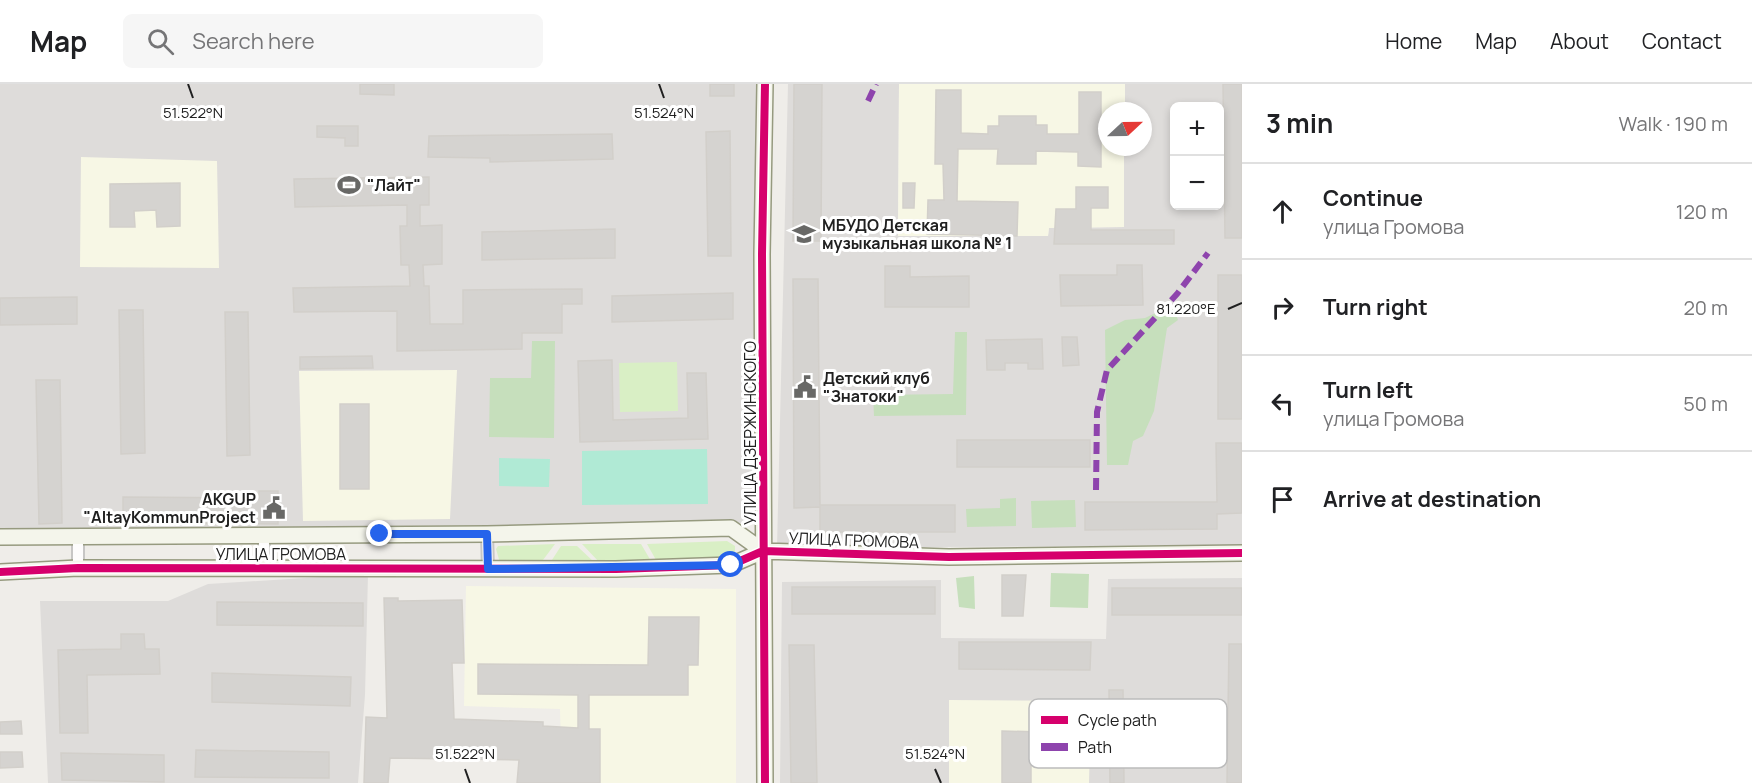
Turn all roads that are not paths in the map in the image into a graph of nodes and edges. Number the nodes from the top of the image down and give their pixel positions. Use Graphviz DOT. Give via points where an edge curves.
graph roads {
  1 [pos="765,84"];
  2 [pos="264,534"];
  3 [pos="487,534"];
  4 [pos="78,536"];
  5 [pos="0,537"];
  6 [pos="764,551"];
  7 [pos="1242,553"];
  8 [pos="264,567"];
  9 [pos="78,568"];
  10 [pos="488,569"];
  11 [pos="0,572"];
  12 [pos="765,783"];
  1 -- 6 [label="street, УЛИЦА ДЗЕРЖИНСКОГО"];
  2 -- 3 [label="street, УЛИЦА ГРОМОВА"];
  2 -- 4 [label="street, УЛИЦА ГРОМОВА"];
  2 -- 8 [label="street"];
  3 -- 6 [label="street, УЛИЦА ГРОМОВА" via="731,528"];
  3 -- 10 [label="street"];
  4 -- 5 [label="street, УЛИЦА ГРОМОВА"];
  4 -- 9 [label="street"];
  6 -- 7 [label="street, УЛИЦА ГРОМОВА" via="949,557"];
  6 -- 10 [label="street, УЛИЦА ГРОМОВА" via="731,565"];
  6 -- 12 [label="street, УЛИЦА ДЗЕРЖИНСКОГО"];
  8 -- 9 [label="street, УЛИЦА ГРОМОВА"];
  8 -- 10 [label="street, УЛИЦА ГРОМОВА"];
  9 -- 11 [label="street, УЛИЦА ГРОМОВА"];
}
